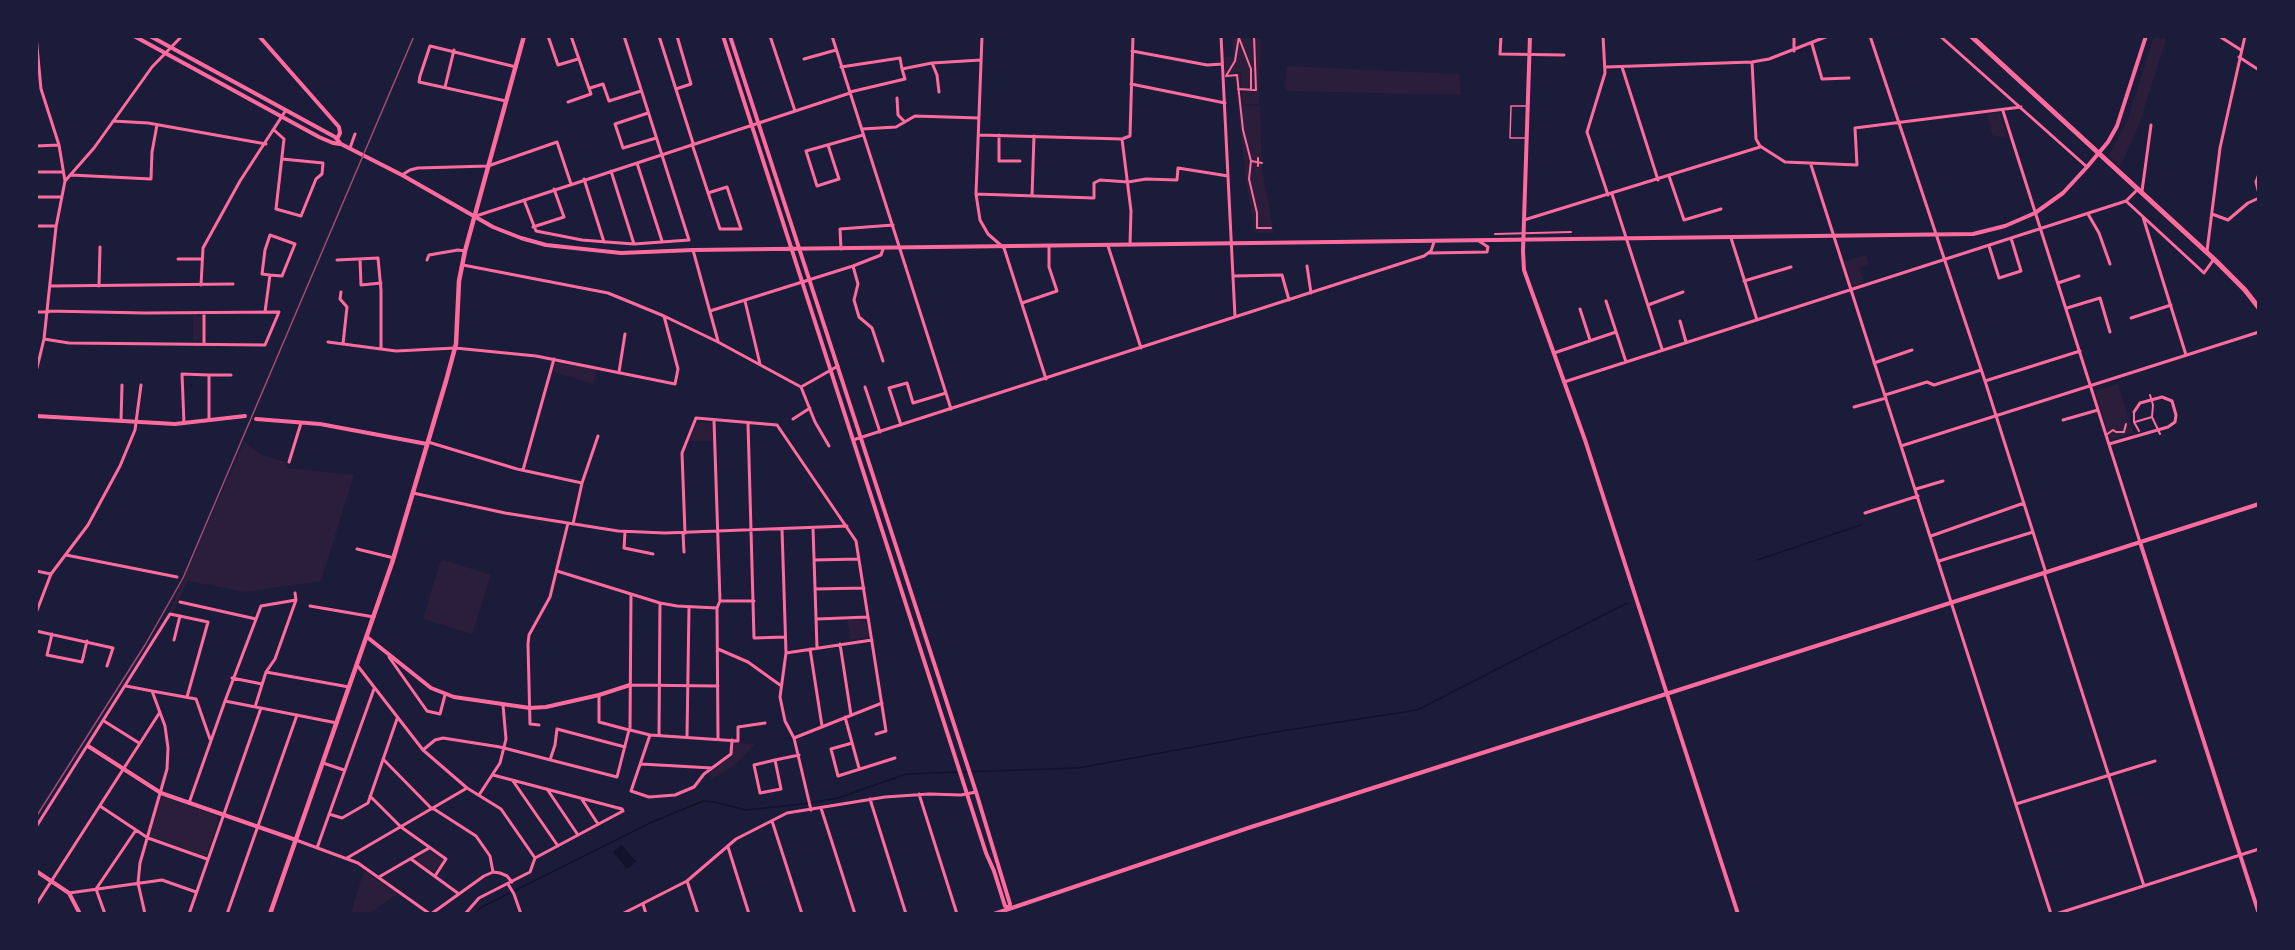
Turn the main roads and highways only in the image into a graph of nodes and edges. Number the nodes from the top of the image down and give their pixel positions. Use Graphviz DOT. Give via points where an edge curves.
graph roads {
  1 [pos="524,36"];
  2 [pos="1971,36"];
  3 [pos="2259,308"];
  4 [pos="270,914"];
  1 -- 4 [label="main road" via="461,265 455,348 428,443 394,558"];
  2 -- 3 [label="main road" via="2214,259"];
}
